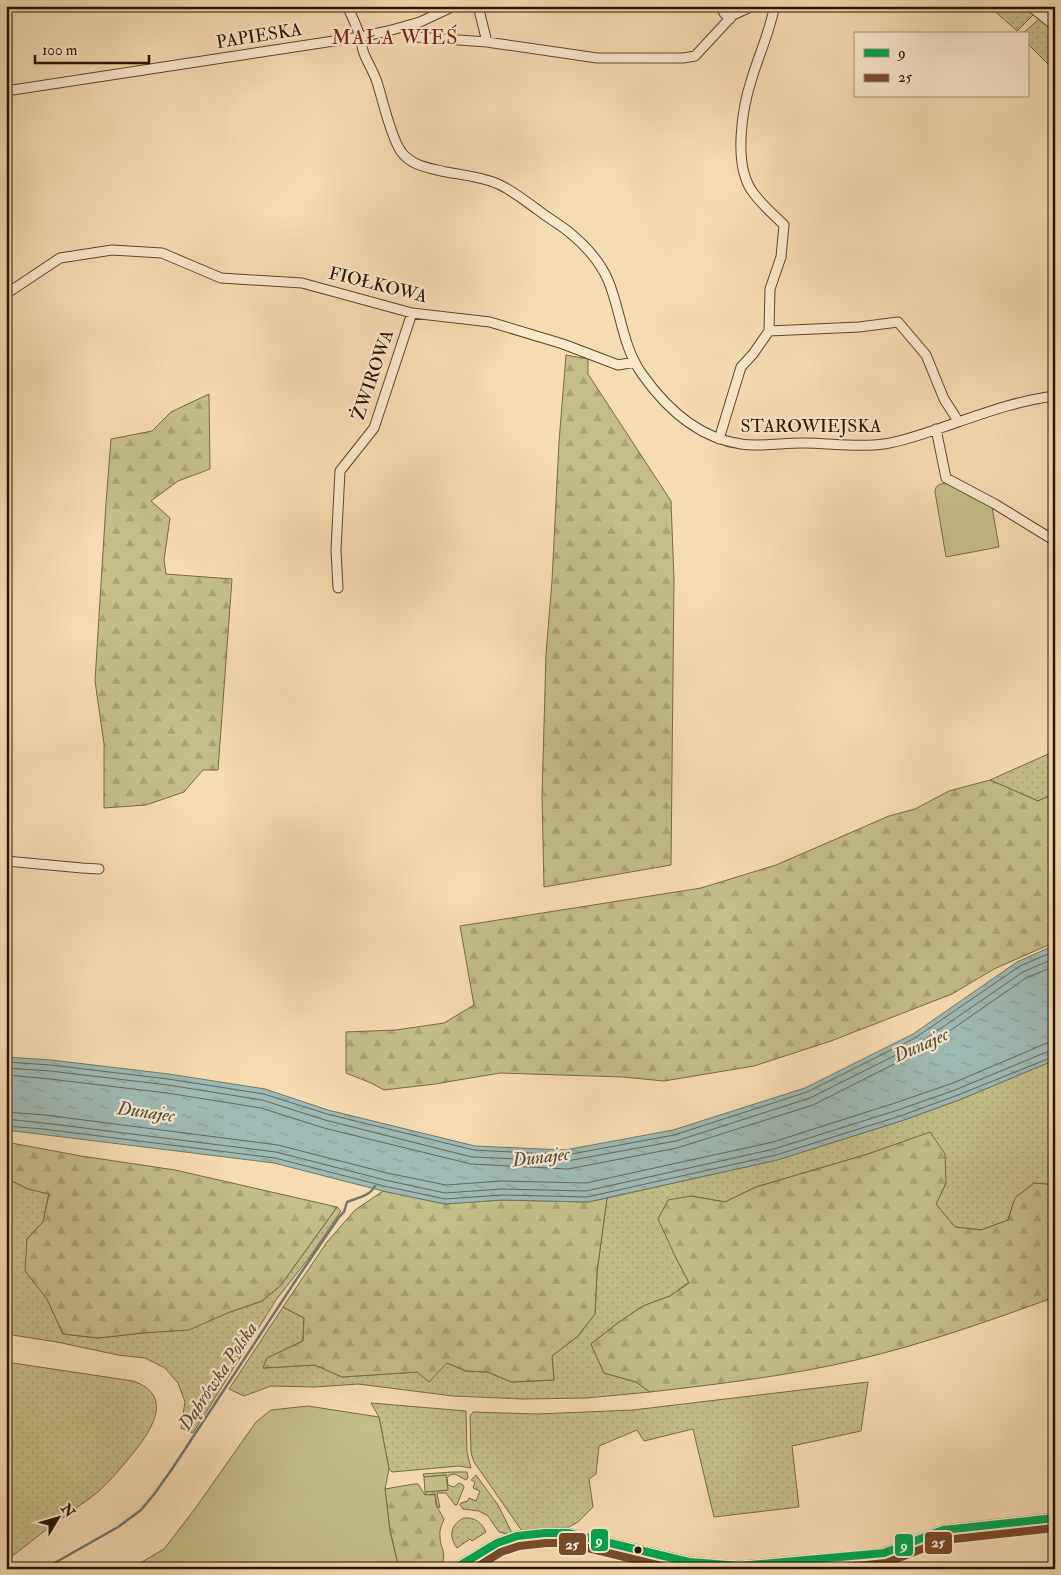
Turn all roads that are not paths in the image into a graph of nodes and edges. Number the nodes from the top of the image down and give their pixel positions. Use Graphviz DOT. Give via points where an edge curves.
graph roads {
  1 [pos="348,6"];
  2 [pos="454,6"];
  3 [pos="478,6"];
  4 [pos="721,6"];
  5 [pos="753,6"];
  6 [pos="773,6"];
  7 [pos="1030,6"];
  8 [pos="1055,11"];
  9 [pos="1045,18"];
  10 [pos="730,19"];
  11 [pos="1055,26"];
  12 [pos="360,37"];
  13 [pos="416,37"];
  14 [pos="487,42"];
  15 [pos="6,91"];
  16 [pos="6,294"];
  17 [pos="412,313"];
  18 [pos="769,331"];
  19 [pos="635,362"];
  20 [pos="1055,396"];
  21 [pos="958,421"];
  22 [pos="936,429"];
  23 [pos="719,439"];
  24 [pos="1055,540"];
  25 [pos="338,588"];
  26 [pos="6,860"];
  27 [pos="99,868"];
  28 [pos="1055,1518"];
  29 [pos="696,1566"];
  30 [pos="454,1569"];
  1 -- 12 [label="street, STAROWIEJSKA"];
  2 -- 12 [label="street, PAPIESKA" via="420,22"];
  3 -- 14 [label="street"];
  4 -- 10 [label="street"];
  5 -- 10 [label="street"];
  6 -- 18 [label="street" via="770,27 751,80 741,150 745,177 752,191 784,224 781,257 770,289"];
  7 -- 9 [label="street"];
  8 -- 9 [label="street"];
  9 -- 11 [label="street"];
  10 -- 14 [label="street" via="695,56 683,58 597,58"];
  12 -- 15 [label="street, PAPIESKA"];
  12 -- 19 [label="street, STAROWIEJSKA" via="400,150 410,160 425,167 498,184 580,242 606,277 623,335"];
  13 -- 14 [label="street"];
  16 -- 17 [label="street, FIOŁKOWA" via="60,258 112,250 162,253 221,278 302,283"];
  17 -- 19 [label="street, FIOŁKOWA" via="490,322 618,364"];
  17 -- 25 [label="street, ŻWIROWA" via="374,428 340,471 336,550"];
  18 -- 21 [label="street" via="898,322 926,355 944,399"];
  18 -- 23 [label="street" via="741,367"];
  19 -- 23 [label="street, STAROWIEJSKA" via="670,408 694,427"];
  20 -- 21 [label="street, STAROWIEJSKA" via="1009,404"];
  21 -- 22 [label="street, STAROWIEJSKA"];
  22 -- 23 [label="street, STAROWIEJSKA" via="884,444 857,446 802,443 742,445"];
  22 -- 24 [label="street" via="946,478"];
  26 -- 27 [label="street"];
  28 -- 29 [label="street" via="943,1530 890,1551 868,1555 740,1566"];
  29 -- 30 [label="street" via="568,1533 545,1533 517,1536 497,1543"];
}
